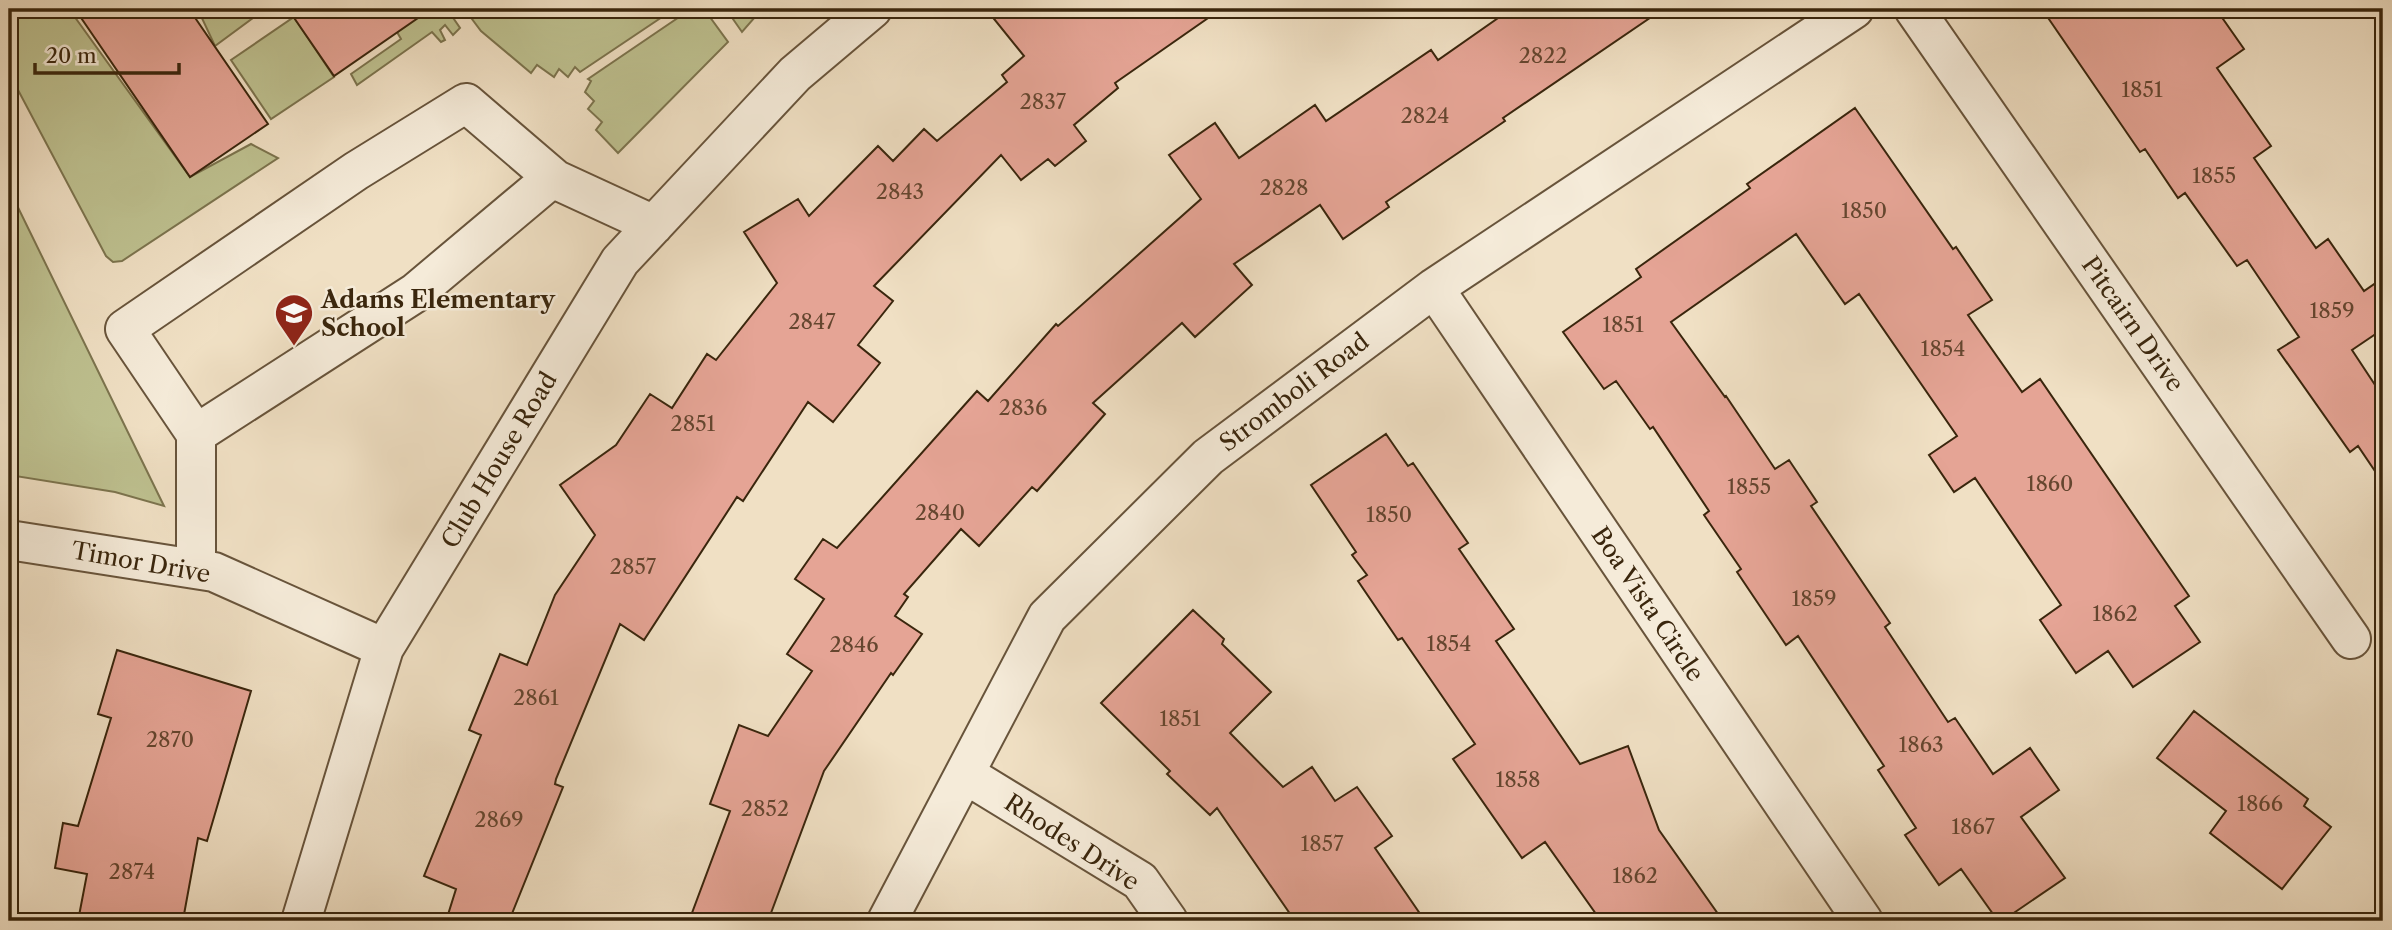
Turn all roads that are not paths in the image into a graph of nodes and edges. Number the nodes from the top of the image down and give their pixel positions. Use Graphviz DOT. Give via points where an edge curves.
graph roads {
  1 [pos="872,9"];
  2 [pos="1854,9"];
  3 [pos="1914,9"];
  4 [pos="558,181"];
  5 [pos="654,225"];
  6 [pos="1434,288"];
  7 [pos="196,434"];
  8 [pos="9,540"];
  9 [pos="196,569"];
  10 [pos="2351,639"];
  11 [pos="384,648"];
  12 [pos="965,774"];
  13 [pos="302,921"];
  14 [pos="887,921"];
  15 [pos="1168,921"];
  16 [pos="1863,921"];
  1 -- 5 [label="street, Club House Road" via="794,74"];
  2 -- 6 [label="street, Stromboli Road"];
  3 -- 10 [label="street, Pitcairn Drive"];
  4 -- 5 [label="street"];
  4 -- 7 [label="street" via="552,178 415,293"];
  4 -- 7 [label="street" via="466,103 125,329"];
  5 -- 11 [label="street, Club House Road" via="620,261"];
  6 -- 12 [label="street, Stromboli Road" via="1208,457 1047,617"];
  6 -- 16 [label="street, Boa Vista Circle"];
  7 -- 9 [label="street"];
  8 -- 9 [label="street, Timor Drive"];
  9 -- 11 [label="street, Timor Drive" via="214,572"];
  11 -- 13 [label="street, Club House Road"];
  12 -- 14 [label="street, Stromboli Road"];
  12 -- 15 [label="street, Rhodes Drive" via="1140,881"];
}
